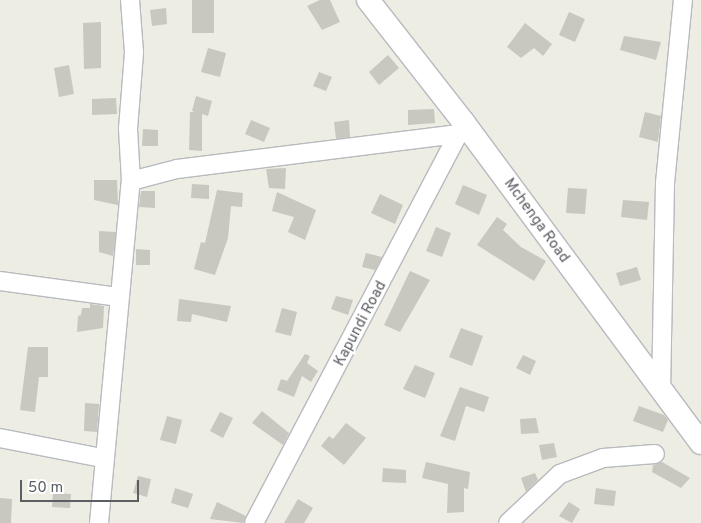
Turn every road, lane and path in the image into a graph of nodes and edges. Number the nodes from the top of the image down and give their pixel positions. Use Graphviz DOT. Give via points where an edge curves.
graph roads {
  1 [pos="130,0"];
  2 [pos="368,0"];
  3 [pos="683,0"];
  4 [pos="462,128"];
  5 [pos="131,181"];
  6 [pos="0,281"];
  7 [pos="118,297"];
  8 [pos="661,392"];
  9 [pos="0,438"];
  10 [pos="701,443"];
  11 [pos="655,454"];
  12 [pos="102,458"];
  13 [pos="99,523"];
  14 [pos="254,523"];
  15 [pos="508,523"];
  1 -- 5 [label="street" via="134,52 128,129"];
  2 -- 4 [label="street, Mchenga Road"];
  3 -- 8 [label="street" via="665,183"];
  4 -- 5 [label="street" via="177,169"];
  4 -- 8 [label="street, Mchenga Road"];
  4 -- 14 [label="street, Kapundi Road"];
  5 -- 7 [label="street"];
  6 -- 7 [label="street"];
  7 -- 12 [label="street"];
  8 -- 10 [label="street, Mchenga Road"];
  9 -- 12 [label="street"];
  11 -- 15 [label="street" via="603,458 560,474"];
  12 -- 13 [label="street"];
}
